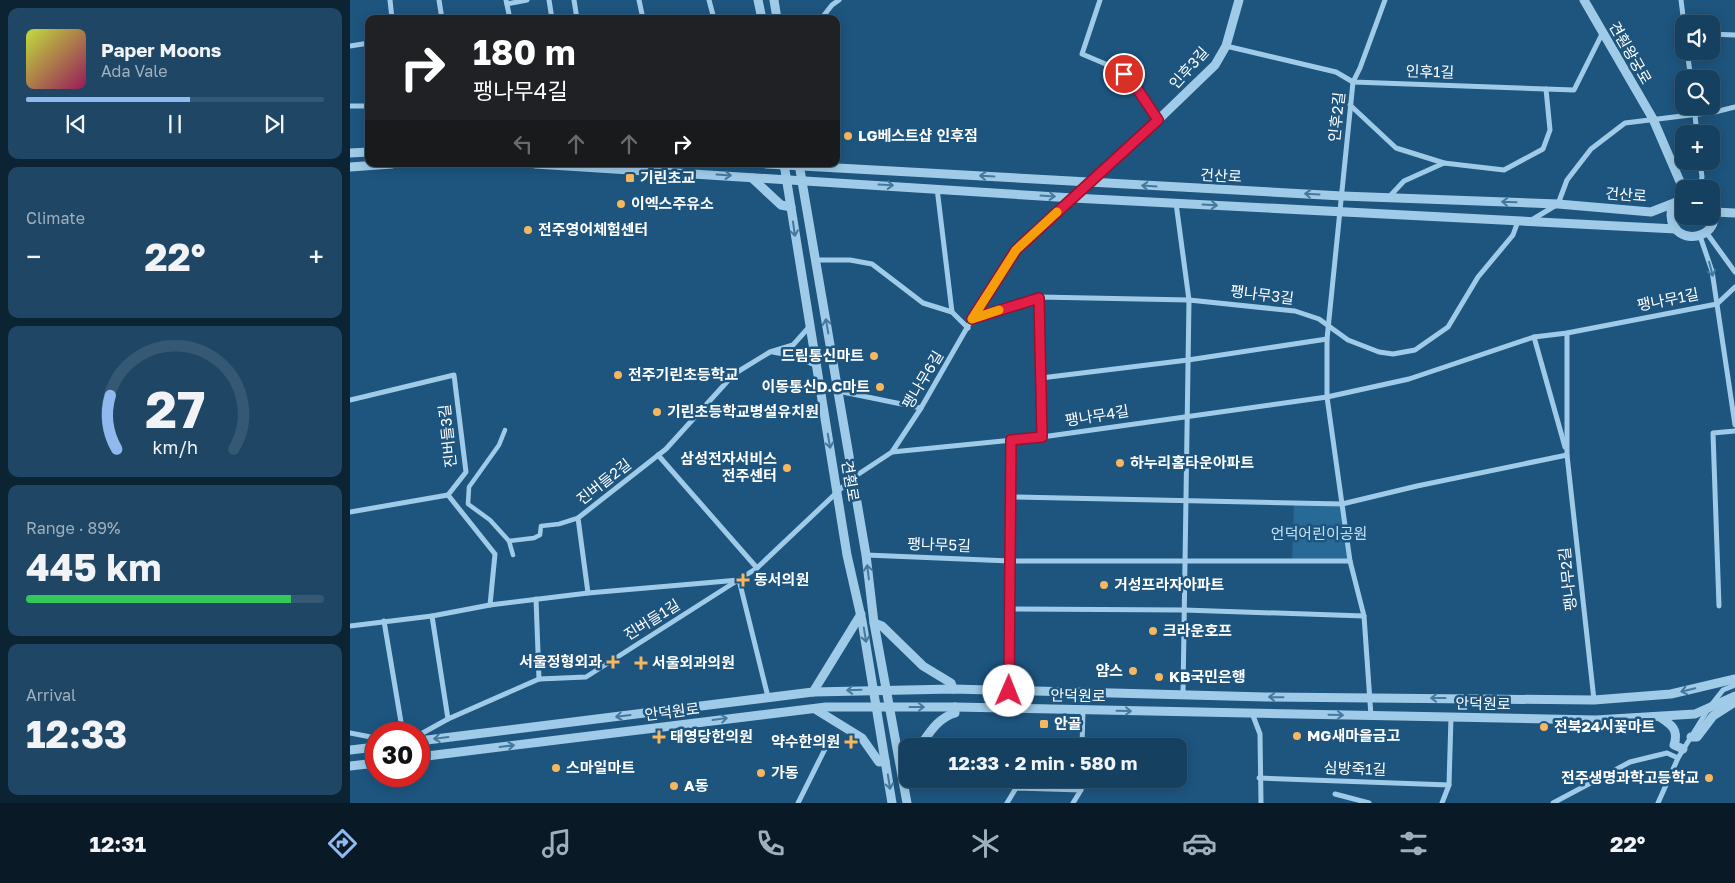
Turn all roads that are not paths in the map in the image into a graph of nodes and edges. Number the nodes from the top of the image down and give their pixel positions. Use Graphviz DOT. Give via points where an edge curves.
graph roads {
  1 [pos="390,0"];
  2 [pos="439,0"];
  3 [pos="527,0"];
  4 [pos="549,0"];
  5 [pos="574,0"];
  6 [pos="639,0"];
  7 [pos="709,0"];
  8 [pos="758,0"];
  9 [pos="774,0"];
  10 [pos="839,0"];
  11 [pos="1100,0"];
  12 [pos="1239,0"];
  13 [pos="1385,0"];
  14 [pos="1584,0"];
  15 [pos="1682,0"];
  16 [pos="506,2"];
  17 [pos="832,2"];
  18 [pos="392,15"];
  19 [pos="441,15"];
  20 [pos="509,15"];
  21 [pos="551,15"];
  22 [pos="576,15"];
  23 [pos="642,15"];
  24 [pos="713,15"];
  25 [pos="761,15"];
  26 [pos="776,15"];
  27 [pos="824,15"];
  28 [pos="1683,15"];
  29 [pos="1603,32"];
  30 [pos="1720,34"];
  31 [pos="1735,35"];
  32 [pos="365,44"];
  33 [pos="350,46"];
  34 [pos="1226,46"];
  35 [pos="1353,82"];
  36 [pos="1546,89"];
  37 [pos="1350,105"];
  38 [pos="350,106"];
  39 [pos="365,106"];
  40 [pos="1735,107"];
  41 [pos="1720,111"];
  42 [pos="1680,115"];
  43 [pos="1653,119"];
  44 [pos="1158,120"];
  45 [pos="365,152"];
  46 [pos="350,153"];
  47 [pos="1444,163"];
  48 [pos="365,166"];
  49 [pos="840,166"];
  50 [pos="350,167"];
  51 [pos="582,167"];
  52 [pos="785,167"];
  53 [pos="799,167"];
  54 [pos="752,178"];
  55 [pos="787,180"];
  56 [pos="1679,180"];
  57 [pos="801,181"];
  58 [pos="1090,182"];
  59 [pos="937,187"];
  60 [pos="1342,196"];
  61 [pos="1073,198"];
  62 [pos="1388,198"];
  63 [pos="1176,203"];
  64 [pos="1558,204"];
  65 [pos="1674,204"];
  66 [pos="791,207"];
  67 [pos="1720,210"];
  68 [pos="1340,212"];
  69 [pos="1735,213"];
  70 [pos="1518,220"];
  71 [pos="1530,221"];
  72 [pos="1711,225"];
  73 [pos="1676,228"];
  74 [pos="1703,234"];
  75 [pos="815,260"];
  76 [pos="1735,272"];
  77 [pos="1735,287"];
  78 [pos="1039,298"];
  79 [pos="1189,300"];
  80 [pos="1717,304"];
  81 [pos="952,312"];
  82 [pos="972,319"];
  83 [pos="810,326"];
  84 [pos="1329,326"];
  85 [pos="968,328"];
  86 [pos="1567,333"];
  87 [pos="1534,337"];
  88 [pos="1327,339"];
  89 [pos="791,346"];
  90 [pos="770,352"];
  91 [pos="792,356"];
  92 [pos="1188,360"];
  93 [pos="817,366"];
  94 [pos="1041,378"];
  95 [pos="838,391"];
  96 [pos="1327,397"];
  97 [pos="350,400"];
  98 [pos="922,408"];
  99 [pos="1187,415"];
  100 [pos="1735,425"];
  101 [pos="505,430"];
  102 [pos="1735,431"];
  103 [pos="1042,437"];
  104 [pos="1011,440"];
  105 [pos="892,452"];
  106 [pos="658,455"];
  107 [pos="1567,455"];
  108 [pos="851,479"];
  109 [pos="838,492"];
  110 [pos="448,495"];
  111 [pos="1011,497"];
  112 [pos="1186,501"];
  113 [pos="1342,504"];
  114 [pos="350,512"];
  115 [pos="578,518"];
  116 [pos="509,541"];
  117 [pos="513,555"];
  118 [pos="866,555"];
  119 [pos="1010,560"];
  120 [pos="1185,561"];
  121 [pos="1350,561"];
  122 [pos="757,568"];
  123 [pos="740,580"];
  124 [pos="588,593"];
  125 [pos="536,599"];
  126 [pos="490,605"];
  127 [pos="1719,606"];
  128 [pos="1011,609"];
  129 [pos="1184,610"];
  130 [pos="861,614"];
  131 [pos="432,616"];
  132 [pos="1364,616"];
  133 [pos="384,620"];
  134 [pos="874,623"];
  135 [pos="350,626"];
  136 [pos="539,679"];
  137 [pos="1735,679"];
  138 [pos="1735,685"];
  139 [pos="953,689"];
  140 [pos="874,690"];
  141 [pos="886,690"];
  142 [pos="1009,691"];
  143 [pos="813,692"];
  144 [pos="1183,694"];
  145 [pos="768,697"];
  146 [pos="1370,698"];
  147 [pos="1735,698"];
  148 [pos="1594,700"];
  149 [pos="955,707"];
  150 [pos="876,708"];
  151 [pos="889,708"];
  152 [pos="815,709"];
  153 [pos="1083,710"];
  154 [pos="1706,711"];
  155 [pos="1252,713"];
  156 [pos="1370,716"];
  157 [pos="1451,717"];
  158 [pos="1660,717"];
  159 [pos="448,719"];
  160 [pos="402,722"];
  161 [pos="430,729"];
  162 [pos="350,733"];
  163 [pos="365,736"];
  164 [pos="1691,737"];
  165 [pos="926,738"];
  166 [pos="1082,738"];
  167 [pos="430,740"];
  168 [pos="365,748"];
  169 [pos="825,749"];
  170 [pos="1683,749"];
  171 [pos="350,750"];
  172 [pos="430,756"];
  173 [pos="1678,758"];
  174 [pos="885,761"];
  175 [pos="899,761"];
  176 [pos="365,764"];
  177 [pos="350,766"];
  178 [pos="1259,778"];
  179 [pos="1449,785"];
  180 [pos="904,788"];
  181 [pos="1081,790"];
  182 [pos="1336,794"];
  183 [pos="798,803"];
  184 [pos="892,803"];
  185 [pos="907,803"];
  186 [pos="1007,803"];
  187 [pos="1073,803"];
  188 [pos="1261,803"];
  189 [pos="1369,803"];
  190 [pos="1442,803"];
  191 [pos="1553,803"];
  192 [pos="1658,803"];
  1 -- 18 [label="street"];
  2 -- 19 [label="street"];
  3 -- 16 [label="street"];
  4 -- 21 [label="street"];
  5 -- 22 [label="street"];
  6 -- 23 [label="street"];
  7 -- 24 [label="street"];
  8 -- 25 [label="street"];
  9 -- 26 [label="street"];
  10 -- 17 [label="street"];
  11 -- 44 [label="street" via="1082,54 1115,68 1132,81"];
  12 -- 34 [label="street, 인후3길"];
  13 -- 35 [label="street, 인후2길"];
  14 -- 29 [label="street, 견훤왕궁로"];
  15 -- 28 [label="street"];
  16 -- 20 [label="street"];
  17 -- 27 [label="street"];
  29 -- 36 [label="street, 인후1길" via="1574,90"];
  29 -- 43 [label="street, 견훤왕궁로"];
  30 -- 31 [label="street"];
  32 -- 33 [label="street"];
  34 -- 35 [label="street, 인후1길" via="1336,72"];
  34 -- 44 [label="street, 인후3길" via="1215,65"];
  35 -- 36 [label="street, 인후1길"];
  35 -- 37 [label="street, 인후2길"];
  36 -- 47 [label="street" via="1550,130 1543,149 1504,170"];
  37 -- 47 [label="street" via="1396,148"];
  37 -- 60 [label="street, 인후2길"];
  38 -- 39 [label="street"];
  40 -- 41 [label="street"];
  42 -- 43 [label="street"];
  43 -- 56 [label="street, 견훤왕궁로"];
  43 -- 64 [label="street" via="1625,123 1591,149 1567,180"];
  44 -- 58 [label="street, 인후3길"];
  45 -- 46 [label="street"];
  47 -- 62 [label="street" via="1404,181"];
  48 -- 50 [label="street"];
  58 -- 49 [label="street, 건산로, one-way"];
  51 -- 54 [label="street, 건산로, one-way"];
  52 -- 55 [label="street, 견훤로"];
  53 -- 57 [label="street, 견훤로"];
  54 -- 55 [label="street, 건산로"];
  54 -- 66 [label="street" via="781,205"];
  55 -- 57 [label="street, 건산로"];
  55 -- 66 [label="street, 견훤로"];
  57 -- 59 [label="street, 건산로, one-way"];
  57 -- 75 [label="street, 견훤로"];
  60 -- 58 [label="street, 건산로, one-way"];
  58 -- 61 [label="street, 인후3길"];
  59 -- 61 [label="street, 건산로, one-way"];
  59 -- 81 [label="street"];
  60 -- 62 [label="street, 건산로"];
  60 -- 68 [label="street, 인후2길"];
  61 -- 63 [label="street, 건산로"];
  61 -- 82 [label="street, 팽나무6길" via="1016,250"];
  64 -- 62 [label="street, 건산로, one-way"];
  63 -- 68 [label="street, 건산로, one-way"];
  63 -- 79 [label="street"];
  64 -- 65 [label="street, 건산로" via="1651,212"];
  64 -- 71 [label="street"];
  65 -- 73 [label="street" via="1671,216"];
  66 -- 83 [label="street, 견훤로, one-way"];
  67 -- 69 [label="street"];
  68 -- 70 [label="street, 건산로"];
  68 -- 84 [label="street"];
  70 -- 71 [label="street, 건산로"];
  70 -- 84 [label="street" via="1513,235 1478,277 1448,327 1415,350 1393,354 1379,352 1348,340"];
  71 -- 73 [label="street, 건산로"];
  72 -- 74 [label="street"];
  73 -- 74 [label="street, 건산로" via="1687,236"];
  74 -- 76 [label="street"];
  74 -- 80 [label="street, one-way"];
  75 -- 81 [label="street" via="872,264 923,303"];
  95 -- 75 [label="street, 견훤로, one-way"];
  77 -- 80 [label="street"];
  78 -- 79 [label="street"];
  78 -- 82 [label="street"];
  78 -- 94 [label="street"];
  79 -- 84 [label="street, 팽나무3길" via="1295,311"];
  79 -- 92 [label="street"];
  80 -- 86 [label="street, 팽나무1길"];
  80 -- 100 [label="street, 팽나무1길"];
  81 -- 85 [label="street"];
  82 -- 85 [label="street, 팽나무6길"];
  83 -- 89 [label="street"];
  83 -- 93 [label="street, 견훤로"];
  84 -- 88 [label="street"];
  85 -- 98 [label="street, 팽나무6길"];
  86 -- 87 [label="street, 팽나무1길"];
  86 -- 107 [label="street, 팽나무2길"];
  87 -- 96 [label="street" via="1409,378"];
  87 -- 107 [label="street, 팽나무2길"];
  88 -- 92 [label="street"];
  88 -- 96 [label="street"];
  89 -- 90 [label="street"];
  89 -- 91 [label="street"];
  90 -- 91 [label="street"];
  90 -- 106 [label="street" via="734,374"];
  91 -- 93 [label="street"];
  92 -- 94 [label="street"];
  92 -- 99 [label="street"];
  93 -- 109 [label="street, 견훤로, one-way"];
  94 -- 103 [label="street"];
  95 -- 98 [label="street"];
  95 -- 108 [label="street, 견훤로"];
  96 -- 99 [label="street, 팽나무4길"];
  96 -- 113 [label="street"];
  97 -- 110 [label="street, 진버들3길" via="454,375 466,472"];
  98 -- 105 [label="street, 팽나무6길"];
  99 -- 103 [label="street, 팽나무4길"];
  99 -- 112 [label="street"];
  101 -- 116 [label="street" via="499,445 469,486 468,504 490,520"];
  102 -- 127 [label="street" via="1714,433"];
  103 -- 104 [label="street, 팽나무4길"];
  104 -- 105 [label="street, 팽나무6길"];
  104 -- 111 [label="street"];
  105 -- 108 [label="street, 팽나무6길"];
  106 -- 115 [label="street, 진버들2길"];
  106 -- 122 [label="street"];
  107 -- 113 [label="street"];
  107 -- 148 [label="street, 팽나무2길"];
  108 -- 109 [label="street, 진버들1길"];
  108 -- 118 [label="street, 견훤로"];
  109 -- 122 [label="street, 진버들1길"];
  109 -- 130 [label="street, 견훤로" via="847,554"];
  110 -- 114 [label="street"];
  110 -- 126 [label="street" via="495,554"];
  111 -- 112 [label="street"];
  111 -- 119 [label="street"];
  112 -- 113 [label="street"];
  112 -- 120 [label="street"];
  113 -- 121 [label="street"];
  115 -- 116 [label="street" via="541,526 540,535 534,538"];
  115 -- 124 [label="street, 진버들2길"];
  116 -- 117 [label="street"];
  118 -- 119 [label="street, 팽나무5길"];
  134 -- 118 [label="street, 견훤로, one-way"];
  119 -- 120 [label="street, 팽나무5길"];
  119 -- 128 [label="street"];
  120 -- 121 [label="street"];
  120 -- 129 [label="street"];
  121 -- 132 [label="street"];
  122 -- 123 [label="street, 진버들1길"];
  123 -- 124 [label="street"];
  123 -- 136 [label="street, 진버들1길" via="586,677"];
  123 -- 145 [label="street"];
  124 -- 125 [label="street"];
  125 -- 126 [label="street"];
  125 -- 136 [label="street"];
  126 -- 131 [label="street"];
  128 -- 129 [label="street"];
  128 -- 142 [label="street"];
  129 -- 132 [label="street"];
  129 -- 144 [label="street"];
  130 -- 140 [label="street, 견훤로, one-way"];
  130 -- 143 [label="street"];
  131 -- 133 [label="street"];
  131 -- 159 [label="street"];
  132 -- 146 [label="street"];
  133 -- 135 [label="street"];
  133 -- 160 [label="street"];
  134 -- 139 [label="street" via="882,626 923,666 951,683"];
  134 -- 141 [label="street, 견훤로"];
  136 -- 159 [label="street, 진버들1길"];
  137 -- 148 [label="street, 안덕원로, one-way" via="1671,694"];
  138 -- 154 [label="street" via="1723,690"];
  139 -- 141 [label="street, 안덕원로"];
  139 -- 142 [label="street, 안덕원로"];
  140 -- 141 [label="street, 안덕원로"];
  140 -- 143 [label="street, 안덕원로, one-way"];
  140 -- 150 [label="street, 견훤로"];
  141 -- 151 [label="street, 견훤로"];
  142 -- 144 [label="street, 안덕원로"];
  143 -- 145 [label="street, 안덕원로"];
  146 -- 144 [label="street, 안덕원로, one-way"];
  145 -- 167 [label="street, 안덕원로, one-way"];
  148 -- 146 [label="street, 안덕원로, one-way"];
  146 -- 156 [label="street"];
  147 -- 154 [label="street, 안덕원로"];
  147 -- 164 [label="street" via="1714,716 1697,738"];
  151 -- 149 [label="street, 안덕원로, one-way"];
  149 -- 153 [label="street, 안덕원로"];
  149 -- 165 [label="street" via="955,713 946,716"];
  150 -- 151 [label="street, 안덕원로"];
  150 -- 152 [label="street, 안덕원로"];
  150 -- 174 [label="street, 견훤로"];
  151 -- 175 [label="street, 견훤로"];
  172 -- 152 [label="street, 안덕원로, one-way"];
  152 -- 174 [label="street" via="862,738 880,762"];
  153 -- 155 [label="street, 안덕원로, one-way"];
  153 -- 166 [label="street"];
  154 -- 158 [label="street, 안덕원로"];
  154 -- 164 [label="street"];
  155 -- 156 [label="street, 안덕원로, one-way"];
  155 -- 178 [label="street" via="1260,734"];
  156 -- 157 [label="street, 안덕원로"];
  157 -- 158 [label="street, 안덕원로" via="1596,720"];
  157 -- 179 [label="street"];
  158 -- 170 [label="street" via="1674,726 1677,736 1674,745"];
  159 -- 161 [label="street, 진버들1길"];
  162 -- 163 [label="street"];
  164 -- 170 [label="street"];
  168 -- 171 [label="street"];
  169 -- 183 [label="street"];
  170 -- 173 [label="street"];
  173 -- 191 [label="street" via="1667,753 1630,762"];
  173 -- 192 [label="street"];
  174 -- 184 [label="street, 견훤로, one-way"];
  176 -- 177 [label="street"];
  178 -- 179 [label="street, 심방죽1길"];
  178 -- 188 [label="street"];
  179 -- 190 [label="street"];
  180 -- 185 [label="street, 견훤로"];
  181 -- 186 [label="street" via="1016,788"];
  181 -- 187 [label="street"];
  182 -- 189 [label="street, 심방죽1길"];
}
